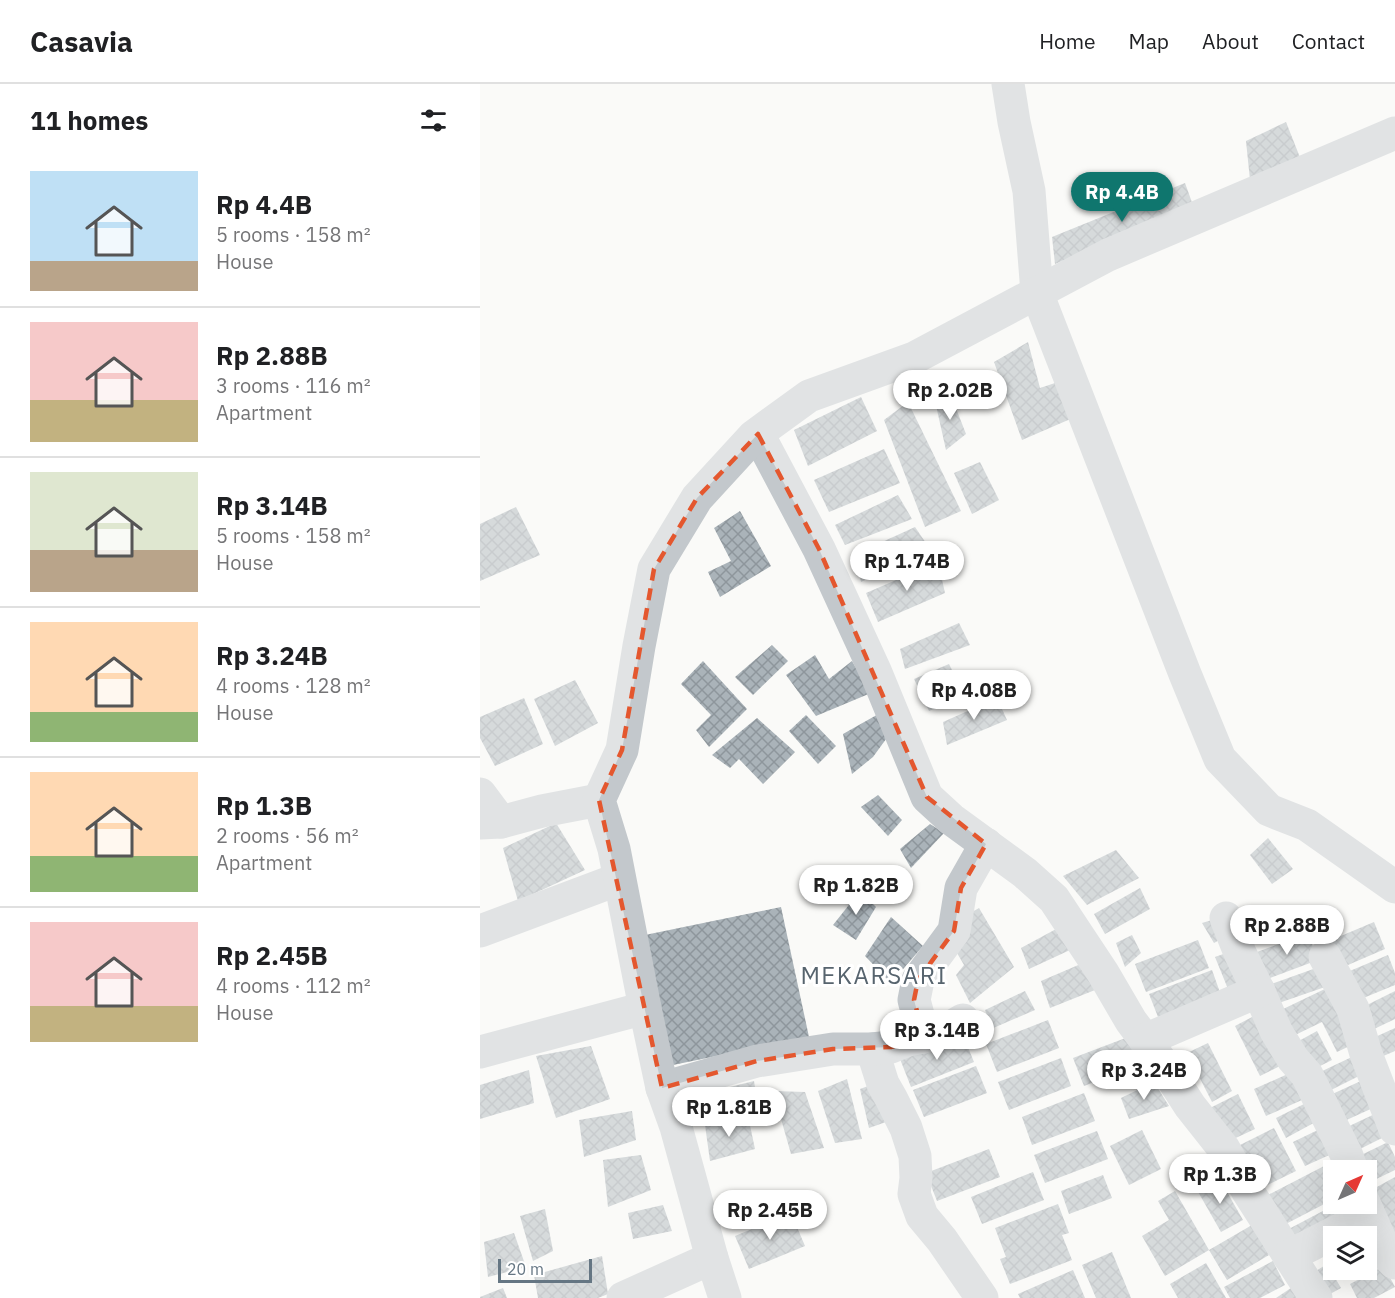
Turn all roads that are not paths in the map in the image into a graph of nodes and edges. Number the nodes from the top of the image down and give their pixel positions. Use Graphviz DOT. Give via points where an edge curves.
graph roads {
  1 [pos="1008,84"];
  2 [pos="1395,133"];
  3 [pos="1037,293"];
  4 [pos="758,434"];
  5 [pos="480,794"];
  6 [pos="599,800"];
  7 [pos="490,823"];
  8 [pos="986,844"];
  9 [pos="620,879"];
  10 [pos="1395,887"];
  11 [pos="1226,918"];
  12 [pos="480,931"];
  13 [pos="1325,957"];
  14 [pos="1259,992"];
  15 [pos="645,1008"];
  16 [pos="963,1020"];
  17 [pos="924,1037"];
  18 [pos="1145,1040"];
  19 [pos="872,1050"];
  20 [pos="480,1053"];
  21 [pos="1382,1061"];
  22 [pos="662,1088"];
  23 [pos="1395,1130"];
  24 [pos="1348,1160"];
  25 [pos="1358,1214"];
  26 [pos="1368,1214"];
  27 [pos="1289,1256"];
  28 [pos="712,1258"];
  29 [pos="1395,1263"];
  30 [pos="624,1298"];
  31 [pos="725,1298"];
  32 [pos="982,1298"];
  33 [pos="1316,1298"];
  1 -- 3 [label="street" via="1029,191"];
  2 -- 3 [label="street" via="1108,255"];
  3 -- 4 [label="street" via="915,358 809,396"];
  3 -- 10 [label="street" via="1220,759 1269,810 1307,825"];
  4 -- 6 [label="street" via="697,498 654,569 622,750"];
  4 -- 8 [label="street" via="819,549 927,797"];
  5 -- 7 [label="street"];
  6 -- 7 [label="street"];
  6 -- 9 [label="street"];
  8 -- 17 [label="street" via="961,888 954,931 918,980 914,1000"];
  8 -- 18 [label="street" via="1054,898"];
  9 -- 12 [label="street"];
  9 -- 15 [label="street"];
  11 -- 14 [label="street"];
  13 -- 21 [label="street"];
  14 -- 18 [label="street"];
  14 -- 24 [label="street" via="1276,1031 1308,1075"];
  15 -- 20 [label="street"];
  15 -- 22 [label="street"];
  16 -- 17 [label="street"];
  17 -- 19 [label="street"];
  18 -- 27 [label="street" via="1224,1149"];
  19 -- 22 [label="street" via="833,1049 757,1061"];
  19 -- 32 [label="street" via="915,1156 914,1194 922,1216"];
  21 -- 23 [label="street"];
  22 -- 28 [label="street"];
  25 -- 27 [label="street"];
  26 -- 29 [label="street" via="1387,1255"];
  27 -- 33 [label="street"];
  28 -- 30 [label="street"];
  28 -- 31 [label="street"];
}
